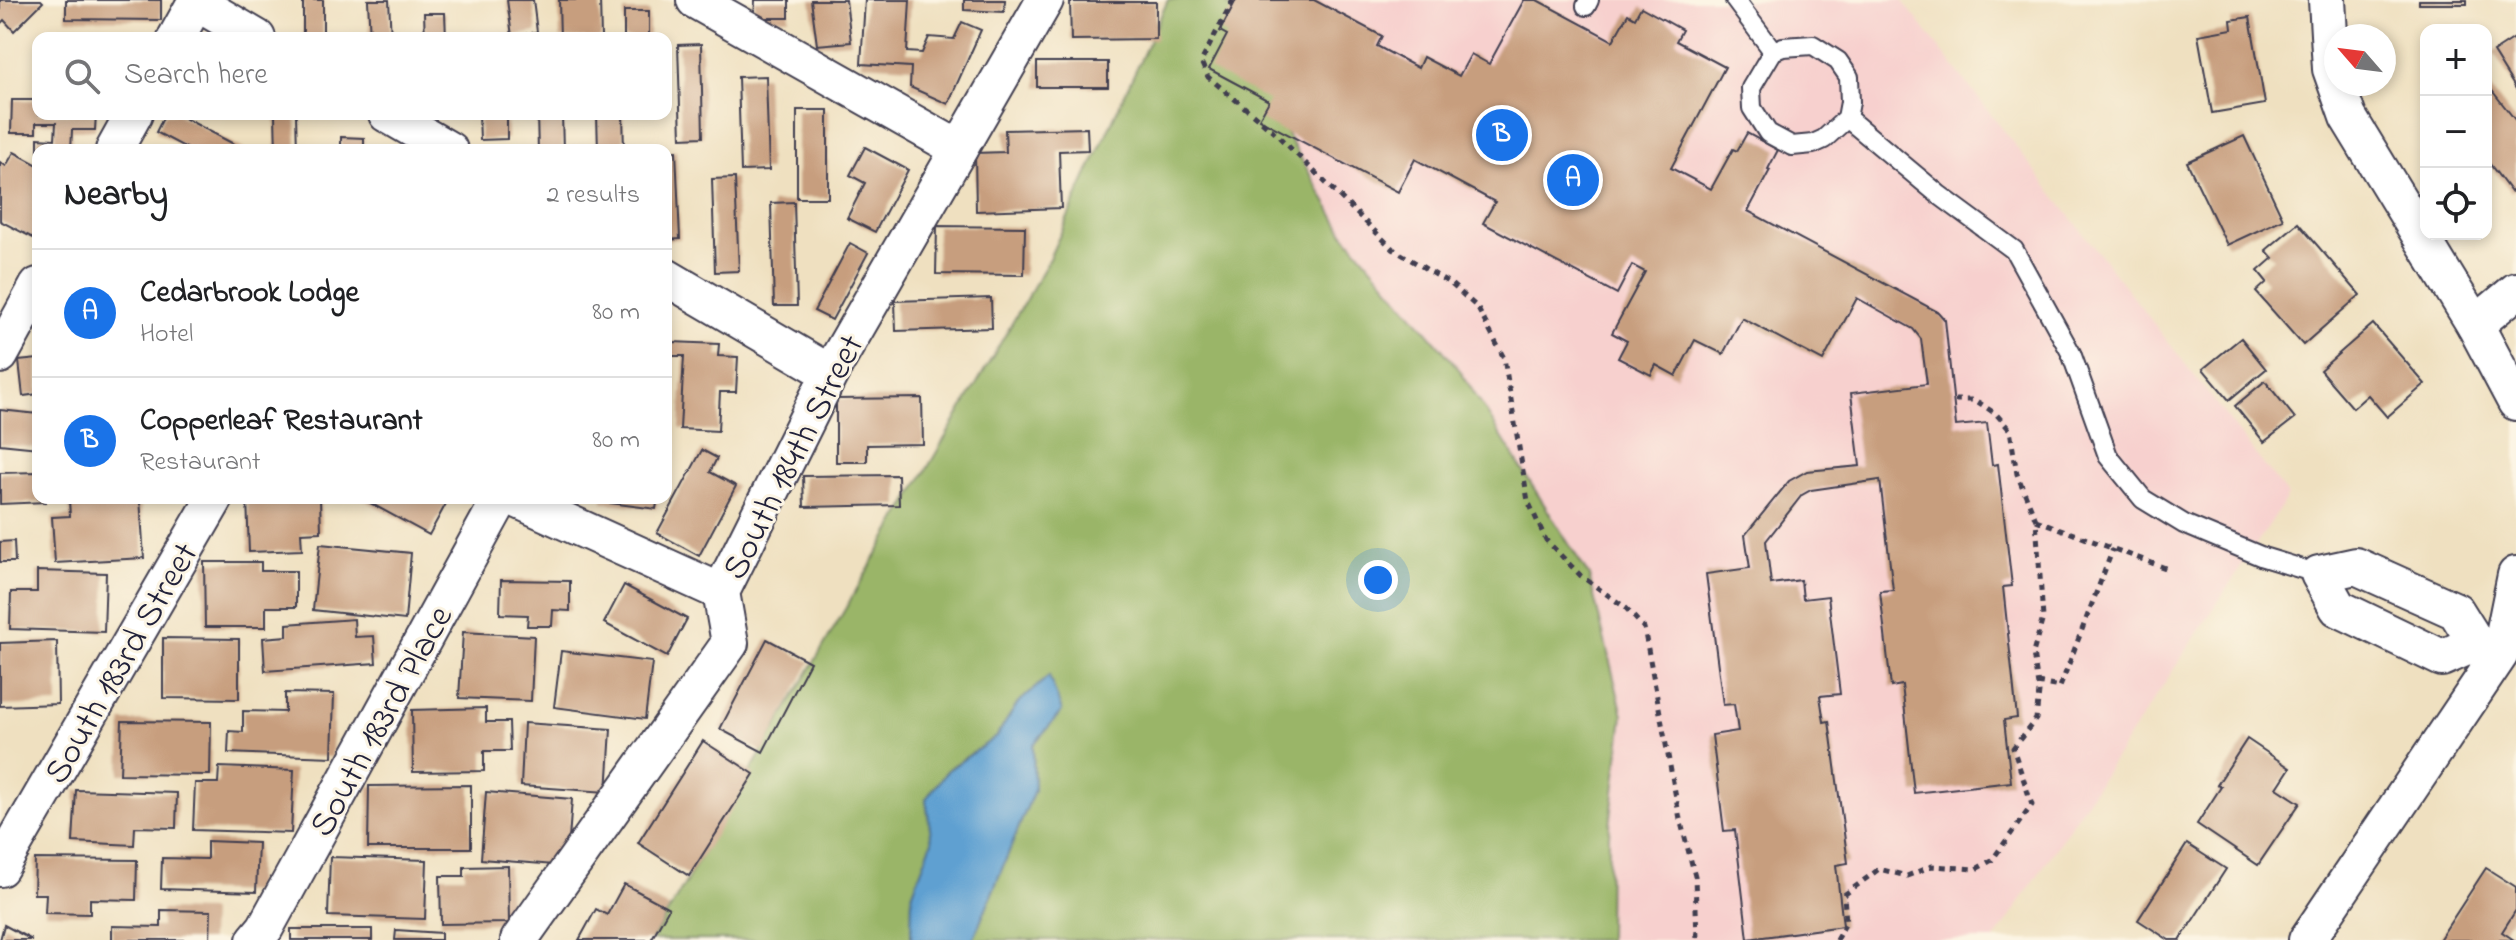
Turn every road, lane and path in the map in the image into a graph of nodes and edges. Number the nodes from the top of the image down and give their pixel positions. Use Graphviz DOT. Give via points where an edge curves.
graph roads {
  1 [pos="695,0"];
  2 [pos="1045,0"];
  3 [pos="1233,0"];
  4 [pos="1735,0"];
  5 [pos="2327,0"];
  6 [pos="196,1"];
  7 [pos="179,32"];
  8 [pos="247,32"];
  9 [pos="1773,51"];
  10 [pos="1847,118"];
  11 [pos="131,120"];
  12 [pos="397,120"];
  13 [pos="117,144"];
  14 [pos="439,144"];
  15 [pos="959,149"];
  16 [pos="672,281"];
  17 [pos="2516,291"];
  18 [pos="32,297"];
  19 [pos="2475,325"];
  20 [pos="0,355"];
  21 [pos="830,373"];
  22 [pos="1955,400"];
  23 [pos="2516,402"];
  24 [pos="212,504"];
  25 [pos="498,504"];
  26 [pos="527,504"];
  27 [pos="2036,520"];
  28 [pos="2113,549"];
  29 [pos="2168,569"];
  30 [pos="2319,574"];
  31 [pos="2516,575"];
  32 [pos="721,592"];
  33 [pos="2497,653"];
  34 [pos="2037,683"];
  35 [pos="0,868"];
  36 [pos="255,940"];
  37 [pos="519,940"];
  38 [pos="1697,940"];
  39 [pos="1836,940"];
  40 [pos="2307,940"];
  1 -- 15 [label="street"];
  2 -- 15 [label="street, South 184th Street"];
  3 -- 38 [label="path" via="1201,62 1208,77 1272,130 1393,249 1451,284 1477,307 1504,358 1528,501 1546,540 1644,628 1695,876"];
  4 -- 9 [label="lane"];
  5 -- 19 [label="street" via="2331,69 2348,117"];
  6 -- 7 [label="street"];
  6 -- 8 [label="street"];
  9 -- 10 [label="lane" via="1813,45 1838,61 1849,77"];
  9 -- 10 [label="lane" via="1751,88 1752,108 1768,133 1792,146 1813,144"];
  10 -- 30 [label="lane" via="2014,250 2071,353 2108,456 2143,499 2184,524"];
  11 -- 13 [label="street"];
  12 -- 14 [label="street"];
  15 -- 21 [label="street, South 184th Street"];
  16 -- 21 [label="street"];
  17 -- 19 [label="street"];
  18 -- 20 [label="street"];
  19 -- 23 [label="street"];
  21 -- 32 [label="street, South 184th Street"];
  22 -- 27 [label="path" via="1975,400 2010,430 2017,474"];
  24 -- 35 [label="street, South 183rd Street"];
  25 -- 36 [label="street, South 183rd Place"];
  26 -- 32 [label="street"];
  27 -- 28 [label="path"];
  27 -- 34 [label="path" via="2043,618 2033,653"];
  28 -- 29 [label="path"];
  28 -- 34 [label="path" via="2060,687"];
  30 -- 33 [label="street" via="2356,566 2456,611"];
  30 -- 33 [label="street" via="2338,608 2442,658"];
  31 -- 33 [label="street"];
  32 -- 37 [label="street, South 184th Street" via="730,643"];
  33 -- 40 [label="street"];
  34 -- 39 [label="path" via="2036,719 2013,748 2032,805 2010,838 1992,860 1976,869 1932,866 1907,876 1879,869 1844,895 1846,923"];
}
